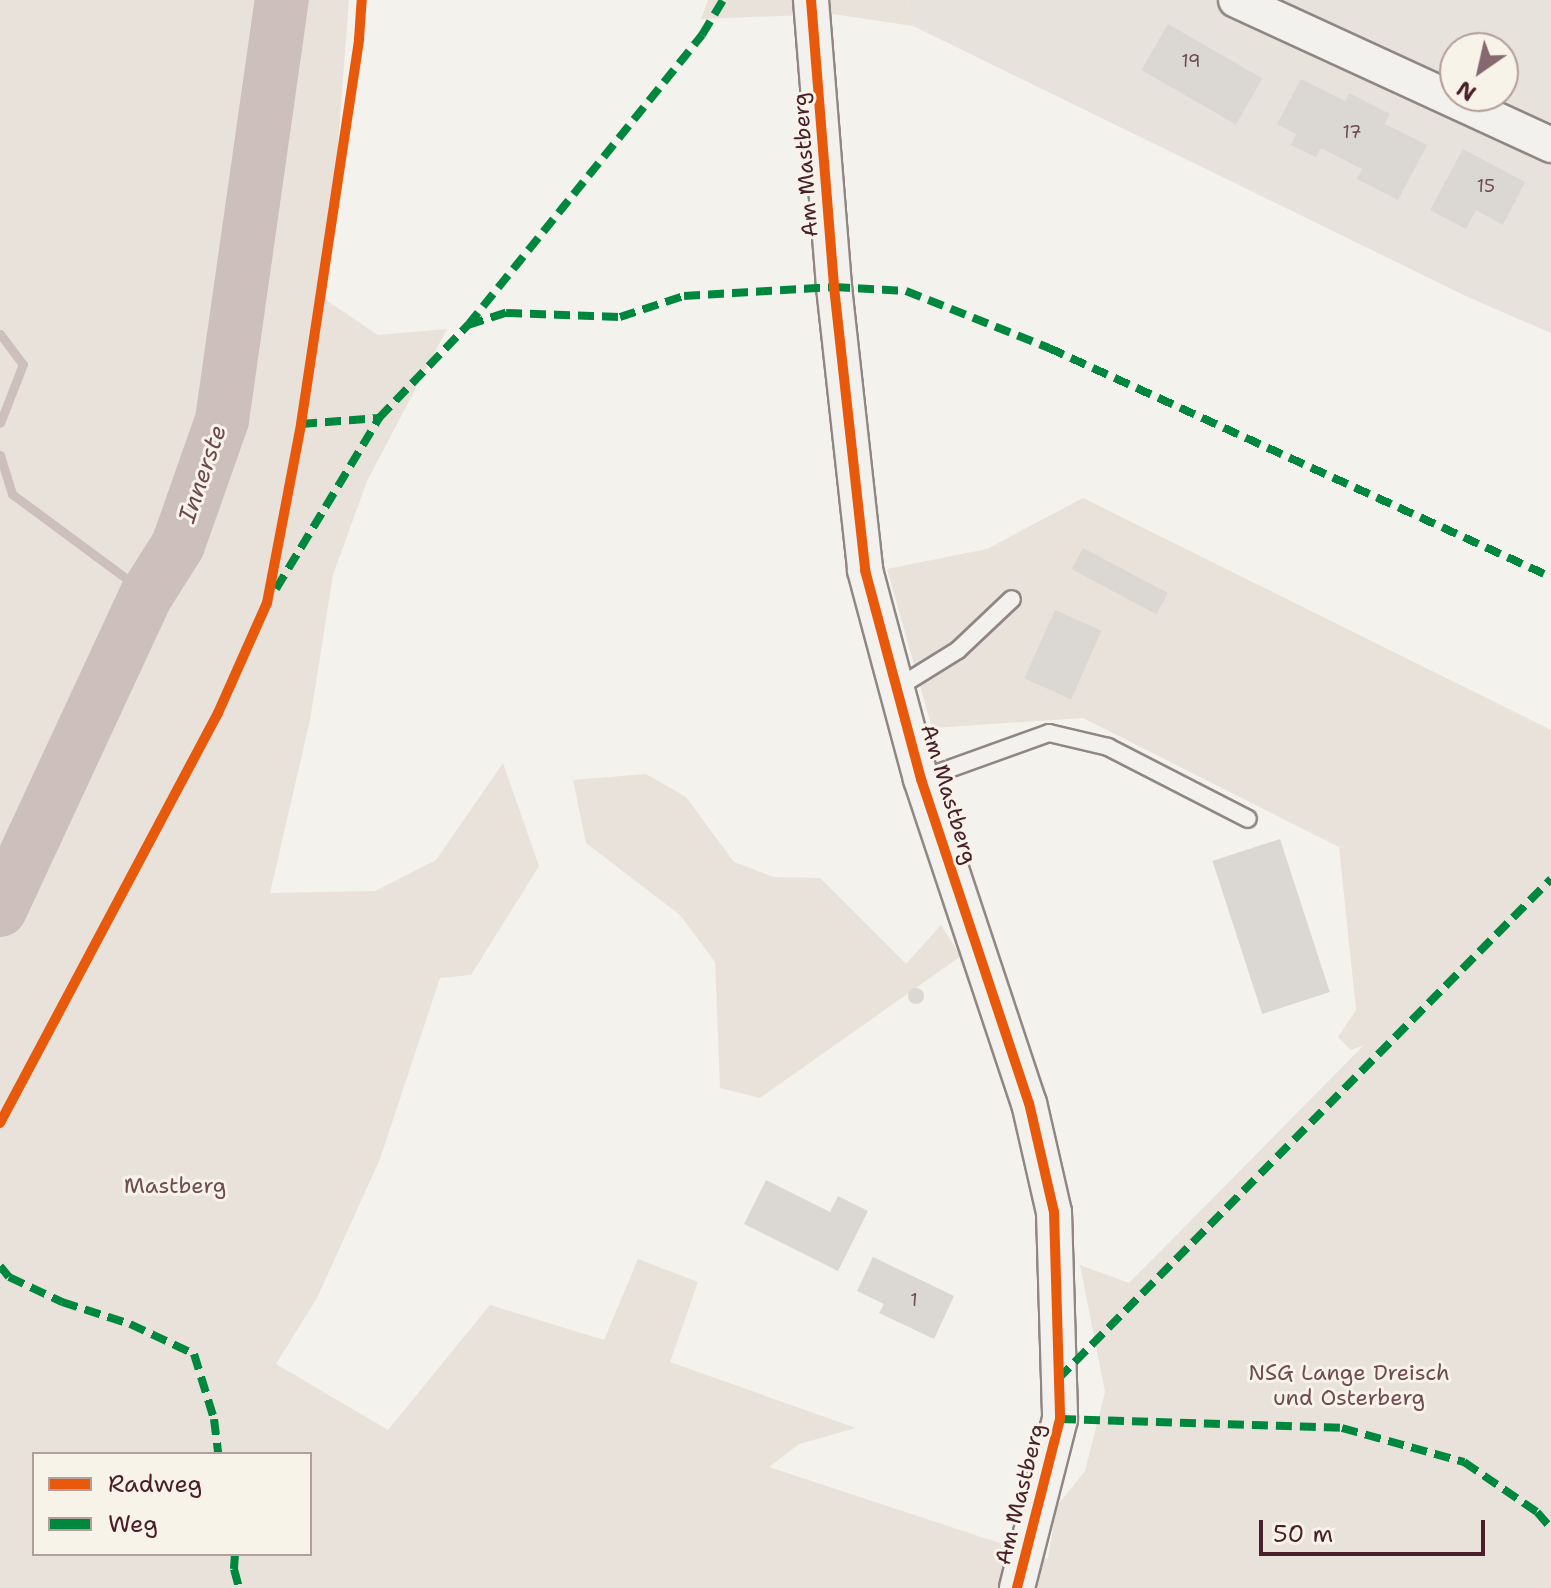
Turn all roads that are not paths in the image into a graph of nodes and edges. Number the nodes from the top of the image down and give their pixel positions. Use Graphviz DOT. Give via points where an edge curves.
graph roads {
  1 [pos="811,0"];
  2 [pos="1236,0"];
  3 [pos="1551,145"];
  4 [pos="1012,599"];
  5 [pos="897,688"];
  6 [pos="921,779"];
  7 [pos="1248,819"];
  8 [pos="1017,1588"];
  1 -- 5 [label="street, Am Mastberg" via="834,287 865,570"];
  2 -- 3 [label="street"];
  4 -- 5 [label="lane" via="958,650"];
  5 -- 6 [label="street, Am Mastberg"];
  6 -- 7 [label="lane" via="1049,733 1108,747"];
  6 -- 8 [label="street, Am Mastberg" via="1029,1103 1054,1212 1060,1419"];
}
